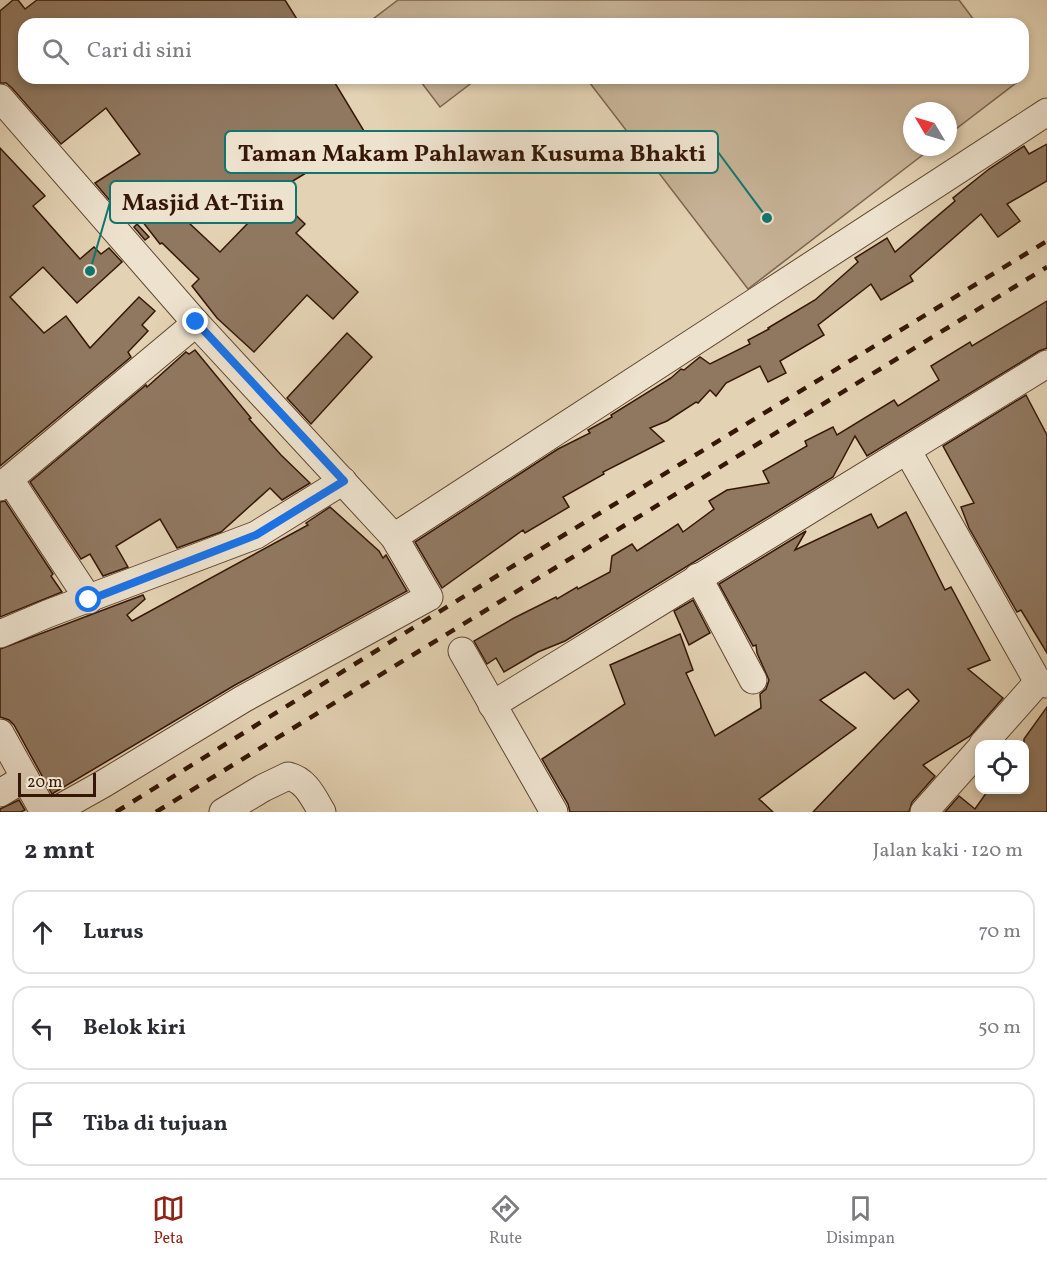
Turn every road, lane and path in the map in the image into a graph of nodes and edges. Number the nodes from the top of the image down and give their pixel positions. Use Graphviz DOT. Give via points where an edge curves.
graph roads {
  1 [pos="0,98"];
  2 [pos="1047,112"];
  3 [pos="196,322"];
  4 [pos="1047,364"];
  5 [pos="908,450"];
  6 [pos="344,481"];
  7 [pos="5,484"];
  8 [pos="394,537"];
  9 [pos="698,577"];
  10 [pos="89,600"];
  11 [pos="0,634"];
  12 [pos="462,651"];
  13 [pos="753,680"];
  14 [pos="1042,683"];
  15 [pos="492,705"];
  16 [pos="0,733"];
  17 [pos="987,740"];
  18 [pos="975,755"];
  19 [pos="25,778"];
  20 [pos="0,793"];
  21 [pos="44,812"];
  22 [pos="53,812"];
  23 [pos="223,812"];
  24 [pos="322,812"];
  25 [pos="554,812"];
  26 [pos="924,812"];
  1 -- 3 [label="street"];
  2 -- 8 [label="street"];
  3 -- 6 [label="street"];
  3 -- 7 [label="street"];
  4 -- 5 [label="street"];
  5 -- 9 [label="street"];
  5 -- 14 [label="street"];
  6 -- 8 [label="street"];
  6 -- 10 [label="street" via="256,535"];
  7 -- 10 [label="street"];
  8 -- 22 [label="street" via="429,597 243,699"];
  9 -- 13 [label="street"];
  9 -- 15 [label="street"];
  10 -- 11 [label="street"];
  12 -- 15 [label="street"];
  14 -- 17 [label="street"];
  15 -- 25 [label="street"];
  16 -- 19 [label="street"];
  18 -- 26 [label="street"];
  19 -- 20 [label="street"];
  19 -- 21 [label="street"];
  23 -- 24 [label="street" via="288,776 306,786"];
}
